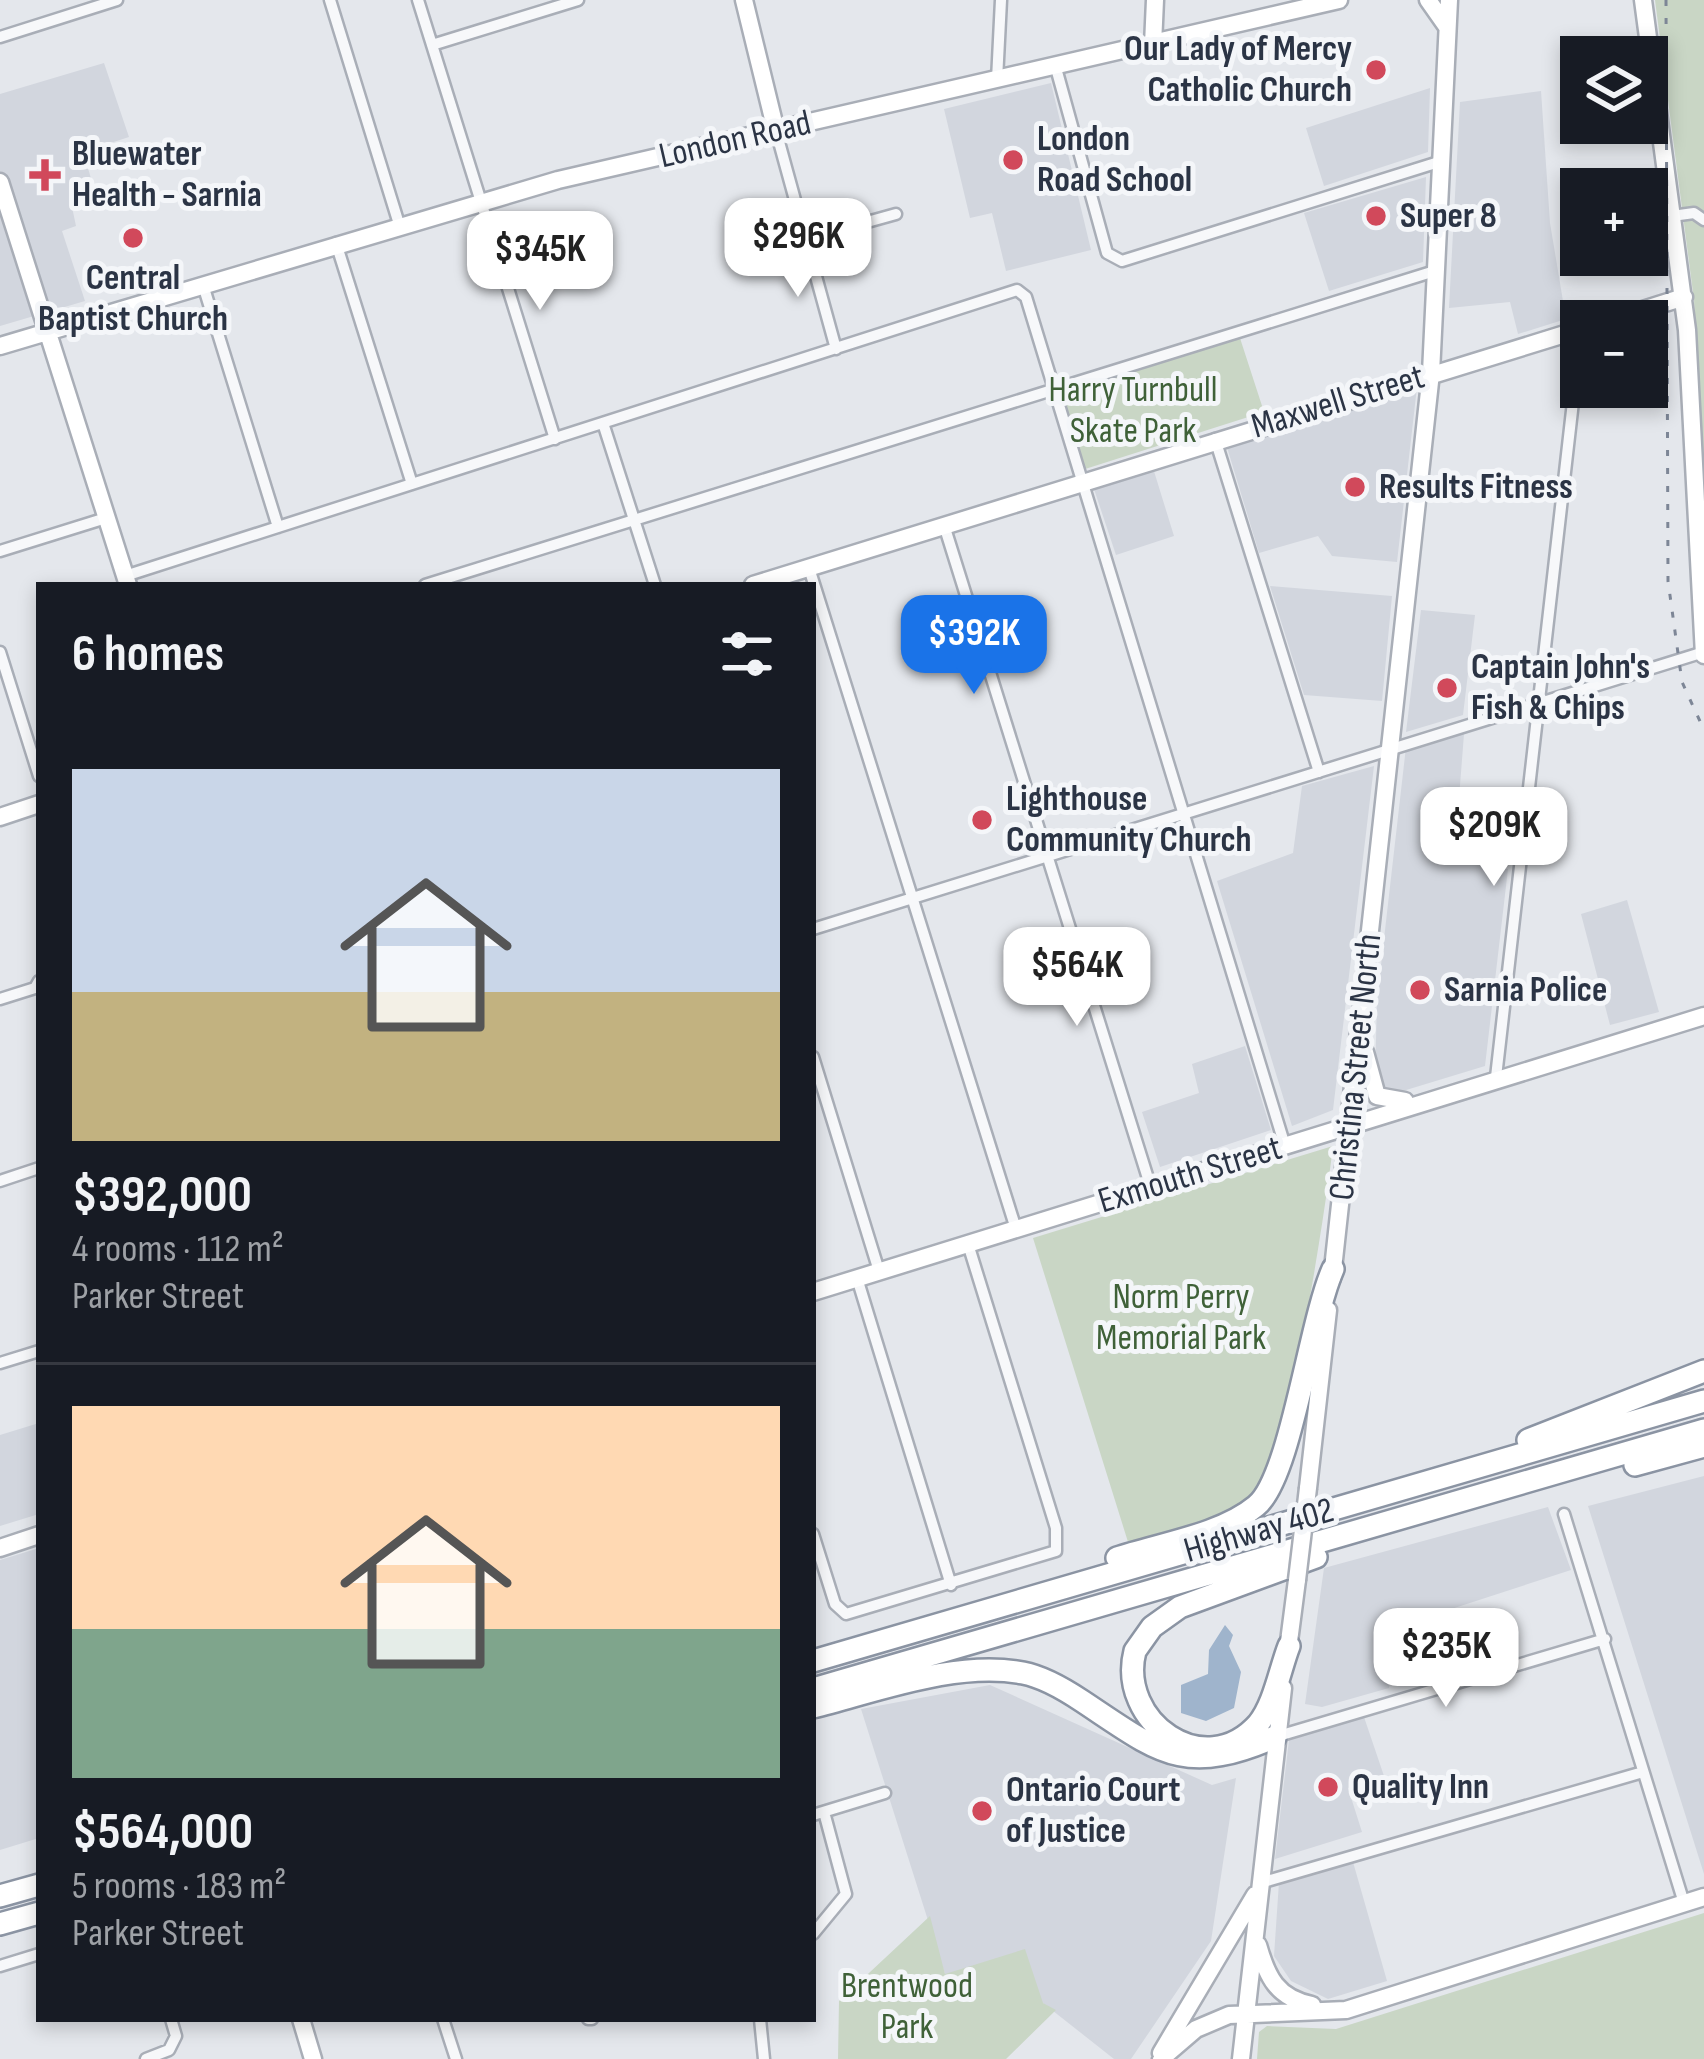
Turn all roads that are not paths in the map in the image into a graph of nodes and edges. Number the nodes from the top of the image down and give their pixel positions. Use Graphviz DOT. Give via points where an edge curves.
graph roads {
  1 [pos="117,0"];
  2 [pos="330,0"];
  3 [pos="418,0"];
  4 [pos="578,0"];
  5 [pos="744,0"];
  6 [pos="1001,0"];
  7 [pos="1155,0"];
  8 [pos="1340,0"];
  9 [pos="1428,0"];
  10 [pos="1449,0"];
  11 [pos="1643,0"];
  12 [pos="1314,3"];
  13 [pos="1448,28"];
  14 [pos="0,37"];
  15 [pos="432,45"];
  16 [pos="1153,45"];
  17 [pos="1056,68"];
  18 [pos="998,80"];
  19 [pos="776,131"];
  20 [pos="1442,161"];
  21 [pos="0,182"];
  22 [pos="481,201"];
  23 [pos="896,214"];
  24 [pos="1672,216"];
  25 [pos="1704,220"];
  26 [pos="398,224"];
  27 [pos="806,238"];
  28 [pos="335,243"];
  29 [pos="1438,270"];
  30 [pos="203,285"];
  31 [pos="1684,296"];
  32 [pos="1668,301"];
  33 [pos="46,332"];
  34 [pos="1560,335"];
  35 [pos="0,346"];
  36 [pos="836,350"];
  37 [pos="1432,373"];
  38 [pos="1052,389"];
  39 [pos="1572,408"];
  40 [pos="603,423"];
  41 [pos="555,439"];
  42 [pos="1215,439"];
  43 [pos="1080,481"];
  44 [pos="412,484"];
  45 [pos="1698,489"];
  46 [pos="106,518"];
  47 [pos="634,519"];
  48 [pos="944,525"];
  49 [pos="278,527"];
  50 [pos="0,551"];
  51 [pos="808,568"];
  52 [pos="126,580"];
  53 [pos="434,582"];
  54 [pos="654,582"];
  55 [pos="763,582"];
  56 [pos="812,582"];
  57 [pos="816,593"];
  58 [pos="0,652"];
  59 [pos="1704,654"];
  60 [pos="1539,705"];
  61 [pos="1390,749"];
  62 [pos="36,766"];
  63 [pos="1319,772"];
  64 [pos="36,805"];
  65 [pos="1183,814"];
  66 [pos="0,817"];
  67 [pos="1048,856"];
  68 [pos="912,899"];
  69 [pos="816,928"];
  70 [pos="36,988"];
  71 [pos="0,999"];
  72 [pos="1704,1016"];
  73 [pos="1361,1028"];
  74 [pos="816,1067"];
  75 [pos="1496,1077"];
  76 [pos="1429,1099"];
  77 [pos="1349,1125"];
  78 [pos="1285,1146"];
  79 [pos="36,1169"];
  80 [pos="0,1180"];
  81 [pos="1150,1188"];
  82 [pos="1016,1229"];
  83 [pos="968,1244"];
  84 [pos="1333,1269"];
  85 [pos="879,1271"];
  86 [pos="857,1278"];
  87 [pos="816,1291"];
  88 [pos="36,1352"];
  89 [pos="0,1364"];
  90 [pos="1704,1371"];
  91 [pos="1704,1401"];
  92 [pos="1704,1421"];
  93 [pos="1704,1430"];
  94 [pos="1704,1443"];
  95 [pos="1564,1514"];
  96 [pos="36,1536"];
  97 [pos="1237,1538"];
  98 [pos="816,1542"];
  99 [pos="0,1548"];
  100 [pos="1331,1551"];
  101 [pos="951,1585"];
  102 [pos="1605,1639"];
  103 [pos="1289,1646"];
  104 [pos="816,1655"];
  105 [pos="816,1655"];
  106 [pos="816,1678"];
  107 [pos="816,1687"];
  108 [pos="816,1702"];
  109 [pos="816,1702"];
  110 [pos="1275,1737"];
  111 [pos="1643,1772"];
  112 [pos="885,1792"];
  113 [pos="819,1813"];
  114 [pos="1260,1883"];
  115 [pos="36,1886"];
  116 [pos="0,1896"];
  117 [pos="1704,1897"];
  118 [pos="36,1903"];
  119 [pos="1684,1903"];
  120 [pos="36,1913"];
  121 [pos="0,1914"];
  122 [pos="0,1924"];
  123 [pos="36,1924"];
  124 [pos="816,1930"];
  125 [pos="0,1934"];
  126 [pos="1255,1936"];
  127 [pos="36,1955"];
  128 [pos="0,1966"];
  129 [pos="1360,2006"];
  130 [pos="1246,2012"];
  131 [pos="172,2022"];
  132 [pos="302,2022"];
  133 [pos="444,2022"];
  134 [pos="760,2022"];
  135 [pos="146,2059"];
  136 [pos="314,2059"];
  137 [pos="456,2059"];
  138 [pos="764,2059"];
  139 [pos="1160,2059"];
  140 [pos="1241,2059"];
  1 -- 14 [label="street"];
  2 -- 26 [label="street"];
  3 -- 15 [label="street"];
  4 -- 15 [label="street"];
  5 -- 19 [label="main road"];
  6 -- 18 [label="street"];
  7 -- 16 [label="main road"];
  8 -- 12 [label="main road, London Road"];
  9 -- 13 [label="main road"];
  10 -- 13 [label="main road, Christina Street North"];
  11 -- 24 [label="main road"];
  12 -- 16 [label="main road, London Road"];
  13 -- 20 [label="main road, Christina Street North"];
  15 -- 22 [label="street"];
  16 -- 17 [label="main road, London Road"];
  17 -- 18 [label="main road, London Road"];
  17 -- 20 [label="street" via="1107,253 1121,261"];
  18 -- 19 [label="main road, London Road"];
  19 -- 22 [label="main road, London Road"];
  19 -- 27 [label="street"];
  20 -- 29 [label="main road, Christina Street North"];
  21 -- 33 [label="main road"];
  22 -- 26 [label="main road, London Road"];
  22 -- 41 [label="street"];
  23 -- 27 [label="street"];
  24 -- 25 [label="street"];
  24 -- 31 [label="main road"];
  26 -- 28 [label="main road, London Road"];
  27 -- 36 [label="street"];
  28 -- 30 [label="main road, London Road"];
  28 -- 44 [label="street"];
  29 -- 37 [label="main road, Christina Street North"];
  29 -- 38 [label="street"];
  30 -- 33 [label="main road, London Road"];
  30 -- 49 [label="street"];
  31 -- 32 [label="main road"];
  31 -- 45 [label="main road"];
  33 -- 35 [label="main road, London Road"];
  33 -- 46 [label="main road"];
  34 -- 37 [label="main road, Maxwell Street"];
  36 -- 38 [label="street" via="1017,290 1026,297"];
  36 -- 40 [label="street"];
  37 -- 42 [label="main road, Maxwell Street"];
  37 -- 61 [label="main road, Christina Street North"];
  38 -- 43 [label="street"];
  38 -- 47 [label="street"];
  39 -- 60 [label="street"];
  40 -- 41 [label="street"];
  40 -- 47 [label="street"];
  41 -- 44 [label="street"];
  42 -- 43 [label="main road, Maxwell Street"];
  42 -- 63 [label="street"];
  43 -- 48 [label="main road, Maxwell Street"];
  43 -- 65 [label="street"];
  44 -- 49 [label="street"];
  45 -- 59 [label="main road"];
  46 -- 50 [label="street"];
  46 -- 52 [label="main road"];
  47 -- 53 [label="street"];
  47 -- 54 [label="street"];
  48 -- 51 [label="main road, Maxwell Street"];
  48 -- 67 [label="street"];
  49 -- 52 [label="street"];
  51 -- 55 [label="main road, Maxwell Street"];
  51 -- 56 [label="street"];
  57 -- 68 [label="street"];
  58 -- 62 [label="street"];
  59 -- 60 [label="street"];
  60 -- 61 [label="street"];
  60 -- 75 [label="street"];
  61 -- 63 [label="street"];
  61 -- 73 [label="main road, Christina Street North"];
  63 -- 65 [label="street"];
  64 -- 66 [label="main road"];
  65 -- 67 [label="street"];
  65 -- 78 [label="street"];
  67 -- 68 [label="street"];
  67 -- 81 [label="street"];
  68 -- 69 [label="street"];
  68 -- 82 [label="street"];
  70 -- 71 [label="street"];
  72 -- 75 [label="main road, Exmouth Street"];
  73 -- 76 [label="main road" via="1376,1096"];
  73 -- 77 [label="main road, Christina Street North"];
  74 -- 85 [label="street"];
  75 -- 76 [label="main road, Exmouth Street"];
  76 -- 77 [label="main road, Exmouth Street"];
  77 -- 78 [label="main road, Exmouth Street"];
  77 -- 84 [label="main road, Christina Street North"];
  78 -- 81 [label="main road, Exmouth Street"];
  79 -- 80 [label="street"];
  81 -- 82 [label="main road, Exmouth Street"];
  82 -- 83 [label="main road, Exmouth Street"];
  83 -- 85 [label="main road, Exmouth Street"];
  83 -- 101 [label="street" via="1057,1528 1056,1551"];
  84 -- 103 [label="main road, Christina Street North, bridge"];
  84 -- 104 [label="highway" via="1316,1308 1279,1470 1258,1505"];
  85 -- 86 [label="main road, Exmouth Street"];
  86 -- 87 [label="main road, Exmouth Street"];
  86 -- 101 [label="street"];
  88 -- 89 [label="street"];
  90 -- 97 [label="highway" via="1532,1439"];
  91 -- 97 [label="highway, Highway 402"];
  92 -- 106 [label="highway"];
  93 -- 107 [label="highway, Highway 402"];
  94 -- 100 [label="highway"];
  95 -- 102 [label="street"];
  96 -- 99 [label="main road"];
  97 -- 105 [label="highway, Highway 402"];
  98 -- 101 [label="street" via="842,1613"];
  100 -- 103 [label="highway" via="1164,1616 1135,1651 1136,1700 1170,1739 1197,1747 1228,1742 1264,1716"];
  100 -- 108 [label="highway"];
  102 -- 110 [label="street"];
  102 -- 111 [label="street"];
  103 -- 110 [label="main road, Christina Street North"];
  109 -- 110 [label="highway" via="1008,1671 1045,1680 1183,1760 1235,1754"];
  110 -- 114 [label="main road, Christina Street North"];
  111 -- 114 [label="street"];
  111 -- 119 [label="street"];
  112 -- 113 [label="street"];
  113 -- 124 [label="street" via="845,1894"];
  114 -- 126 [label="main road, Christina Street North"];
  114 -- 139 [label="main road"];
  115 -- 116 [label="highway"];
  117 -- 119 [label="main road"];
  118 -- 121 [label="highway"];
  119 -- 129 [label="main road"];
  120 -- 122 [label="highway"];
  123 -- 125 [label="highway"];
  126 -- 129 [label="main road" via="1267,1974 1288,1998"];
  126 -- 130 [label="main road, Christina Street North"];
  127 -- 128 [label="street"];
  129 -- 130 [label="main road"];
  130 -- 139 [label="main road" via="1196,2029"];
  130 -- 140 [label="main road, Christina Street North"];
  131 -- 135 [label="street" via="170,2050"];
  132 -- 136 [label="main road"];
  133 -- 137 [label="street"];
  134 -- 138 [label="street"];
}
